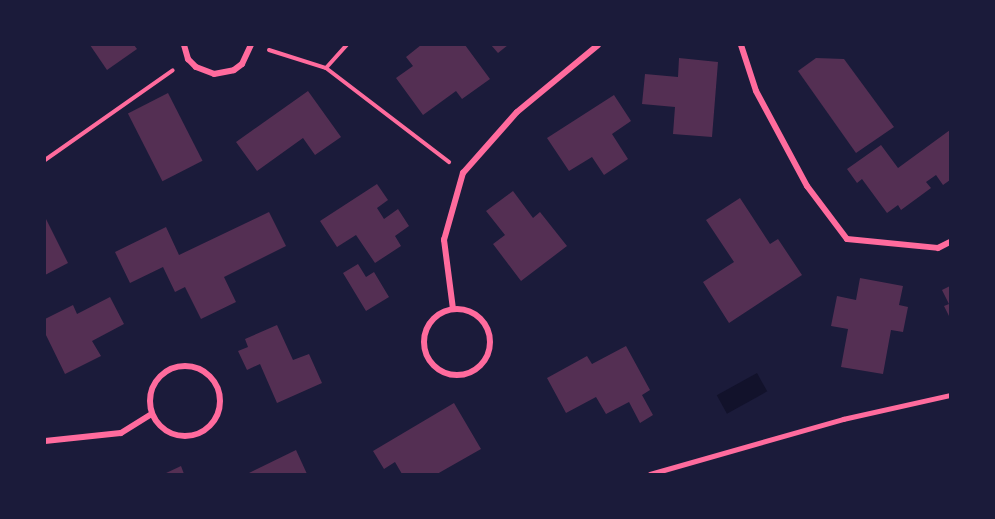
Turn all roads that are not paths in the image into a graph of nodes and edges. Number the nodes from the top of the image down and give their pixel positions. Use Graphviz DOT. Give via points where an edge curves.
graph roads {
  1 [pos="184,45"];
  2 [pos="251,45"];
  3 [pos="598,45"];
  4 [pos="741,45"];
  5 [pos="950,242"];
  6 [pos="453,309"];
  7 [pos="950,395"];
  8 [pos="152,414"];
  9 [pos="45,441"];
  10 [pos="650,474"];
  1 -- 2 [label="street" via="188,59 204,72 225,73 242,64"];
  3 -- 6 [label="street" via="517,112 463,173 444,240"];
  4 -- 5 [label="street" via="756,91 807,186 848,239 938,248"];
  6 -- 6 [label="street" via="474,314 489,331 489,353 475,370 465,375 443,373 427,358 424,348 423,337 433,318"];
  7 -- 10 [label="lane" via="843,419"];
  8 -- 8 [label="street" via="151,390 165,371 189,366 210,376 217,386 220,409 216,419 199,434 176,436 166,432"];
  8 -- 9 [label="street" via="121,433"];
}
